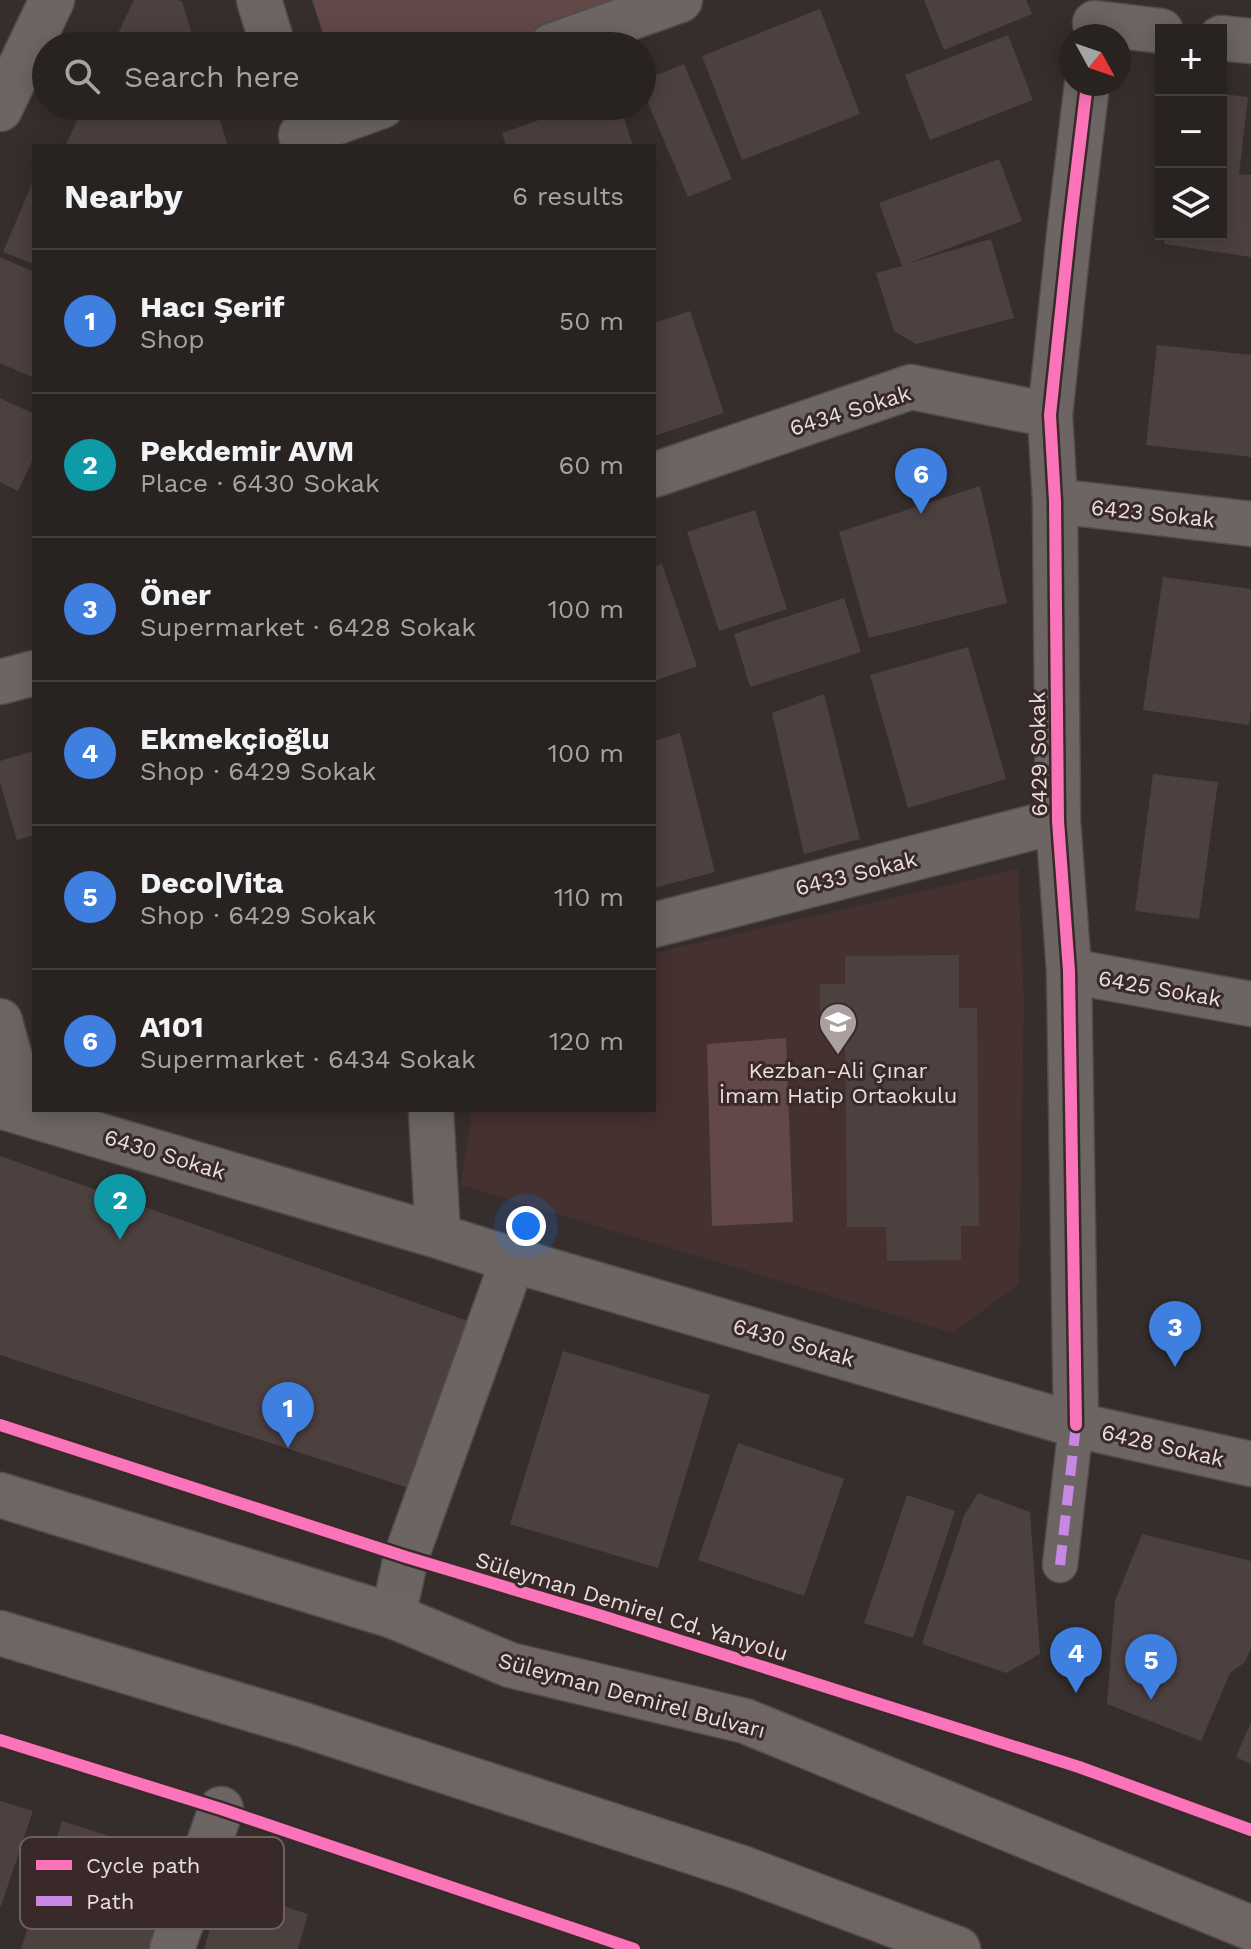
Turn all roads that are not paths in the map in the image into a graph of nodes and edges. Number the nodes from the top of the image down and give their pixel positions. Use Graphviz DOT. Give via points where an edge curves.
graph roads {
  1 [pos="52,0"];
  2 [pos="259,0"];
  3 [pos="680,0"];
  4 [pos="1094,20"];
  5 [pos="1155,30"];
  6 [pos="37,32"];
  7 [pos="269,32"];
  8 [pos="590,32"];
  9 [pos="1227,39"];
  10 [pos="1251,41"];
  11 [pos="32,42"];
  12 [pos="1086,96"];
  13 [pos="0,109"];
  14 [pos="331,120"];
  15 [pos="299,129"];
  16 [pos="1050,415"];
  17 [pos="656,474"];
  18 [pos="1055,501"];
  19 [pos="1251,524"];
  20 [pos="32,674"];
  21 [pos="0,682"];
  22 [pos="1058,821"];
  23 [pos="656,924"];
  24 [pos="1069,971"];
  25 [pos="1251,1004"];
  26 [pos="0,1021"];
  27 [pos="13,1109"];
  28 [pos="431,1112"];
  29 [pos="438,1236"];
  30 [pos="513,1260"];
  31 [pos="1076,1425"];
  32 [pos="1251,1464"];
  33 [pos="0,1495"];
  34 [pos="1060,1565"];
  35 [pos="393,1616"];
  36 [pos="0,1633"];
  37 [pos="221,1809"];
  38 [pos="211,1837"];
  39 [pos="1251,1928"];
  40 [pos="179,1929"];
  41 [pos="172,1949"];
  42 [pos="958,1949"];
  1 -- 6 [label="street"];
  2 -- 7 [label="street"];
  3 -- 8 [label="street"];
  4 -- 5 [label="street"];
  9 -- 10 [label="street"];
  11 -- 13 [label="street"];
  12 -- 16 [label="street, 6429 Sokak"];
  14 -- 15 [label="street"];
  16 -- 17 [label="street, 6434 Sokak" via="911,387"];
  16 -- 18 [label="street, 6429 Sokak"];
  18 -- 19 [label="street, 6423 Sokak"];
  18 -- 22 [label="street, 6429 Sokak"];
  20 -- 21 [label="street"];
  22 -- 23 [label="street, 6433 Sokak"];
  22 -- 24 [label="street, 6429 Sokak"];
  24 -- 25 [label="street, 6425 Sokak"];
  24 -- 31 [label="street, 6429 Sokak"];
  26 -- 27 [label="street"];
  27 -- 29 [label="street, 6430 Sokak"];
  28 -- 29 [label="street"];
  29 -- 30 [label="street, 6430 Sokak"];
  30 -- 31 [label="street, 6430 Sokak"];
  30 -- 35 [label="street" via="406,1557"];
  31 -- 32 [label="street, 6428 Sokak"];
  31 -- 34 [label="street, 6429 Sokak"];
  33 -- 35 [label="main road, Süleyman Demirel Bulvarı"];
  35 -- 39 [label="main road, Süleyman Demirel Bulvarı" via="510,1665 745,1721"];
  36 -- 42 [label="main road" via="301,1724 742,1868"];
  37 -- 38 [label="street"];
  40 -- 41 [label="street"];
}
